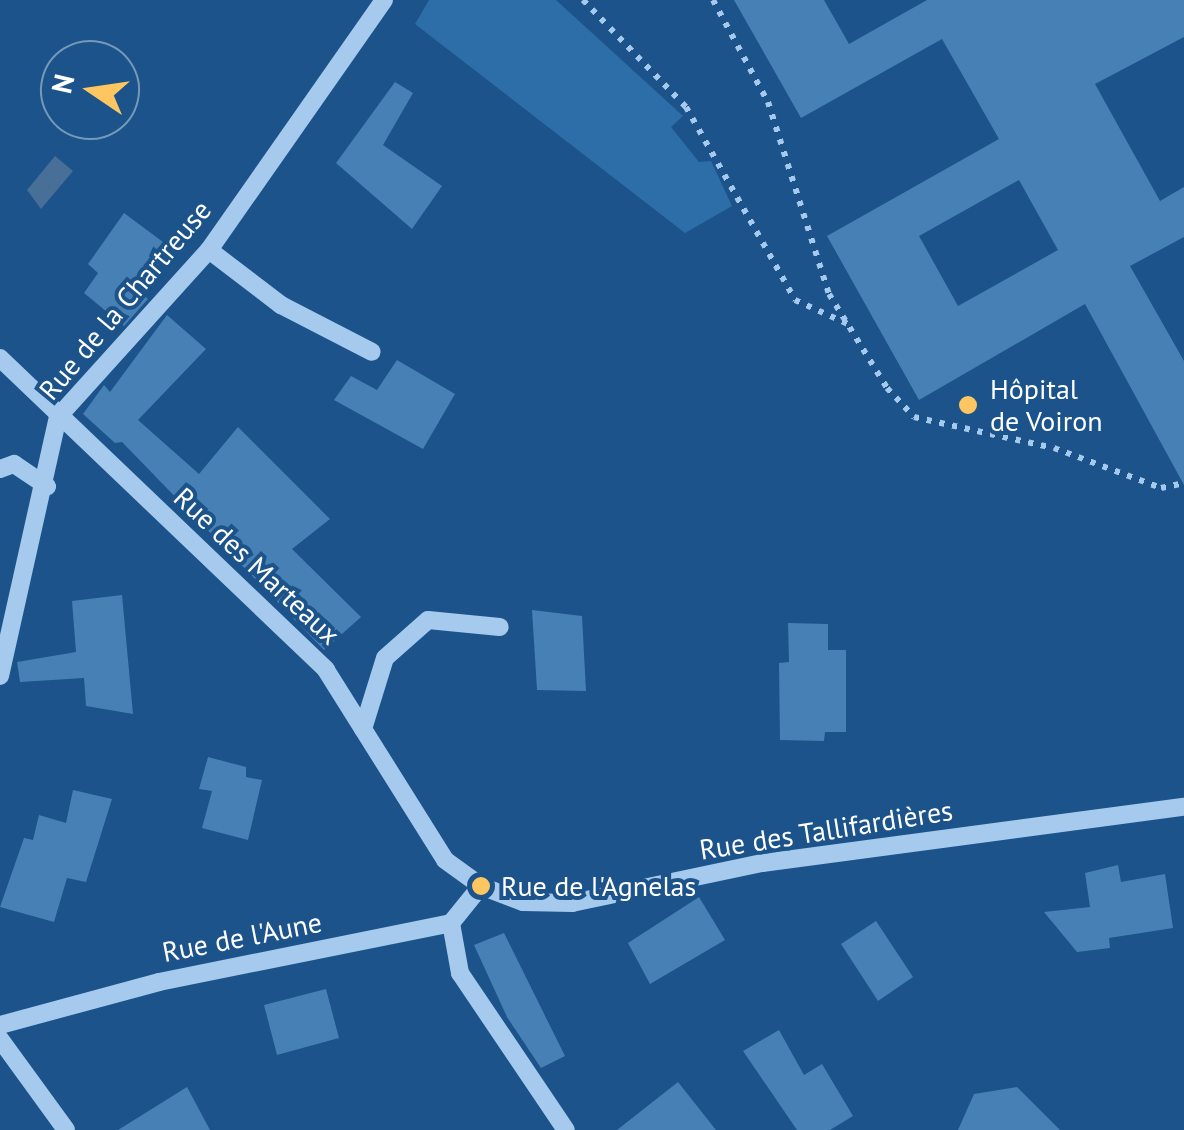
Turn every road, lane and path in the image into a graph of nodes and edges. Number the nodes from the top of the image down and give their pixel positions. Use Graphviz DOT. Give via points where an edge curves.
graph roads {
  1 [pos="384,0"];
  2 [pos="583,0"];
  3 [pos="713,0"];
  4 [pos="209,250"];
  5 [pos="851,325"];
  6 [pos="372,352"];
  7 [pos="0,358"];
  8 [pos="58,417"];
  9 [pos="0,470"];
  10 [pos="1184,483"];
  11 [pos="47,486"];
  12 [pos="500,627"];
  13 [pos="0,676"];
  14 [pos="363,730"];
  15 [pos="1184,806"];
  16 [pos="481,886"];
  17 [pos="451,923"];
  18 [pos="0,1025"];
  19 [pos="0,1039"];
  20 [pos="66,1130"];
  21 [pos="566,1130"];
  1 -- 4 [label="street, Rue de la Chartreuse"];
  2 -- 5 [label="path" via="686,107 796,300"];
  3 -- 5 [label="path" via="768,102 829,294"];
  4 -- 6 [label="street" via="281,306"];
  4 -- 8 [label="street, Rue de la Chartreuse"];
  5 -- 10 [label="path" via="887,388 914,418 1054,448 1160,488"];
  7 -- 8 [label="street, Rue des Marteaux"];
  8 -- 11 [label="street, Rue de la Chartreuse"];
  8 -- 14 [label="street, Rue des Marteaux" via="326,670"];
  9 -- 11 [label="street" via="14,464"];
  11 -- 13 [label="street, Rue de la Chartreuse"];
  12 -- 14 [label="street" via="428,620 385,658"];
  14 -- 16 [label="street, Rue des Marteaux" via="445,860"];
  15 -- 16 [label="street, Rue des Tallifardières" via="762,863 572,903 524,902"];
  16 -- 17 [label="street"];
  17 -- 18 [label="street, Rue de l'Aune" via="159,982"];
  17 -- 21 [label="street" via="460,974"];
  19 -- 20 [label="street"];
}
